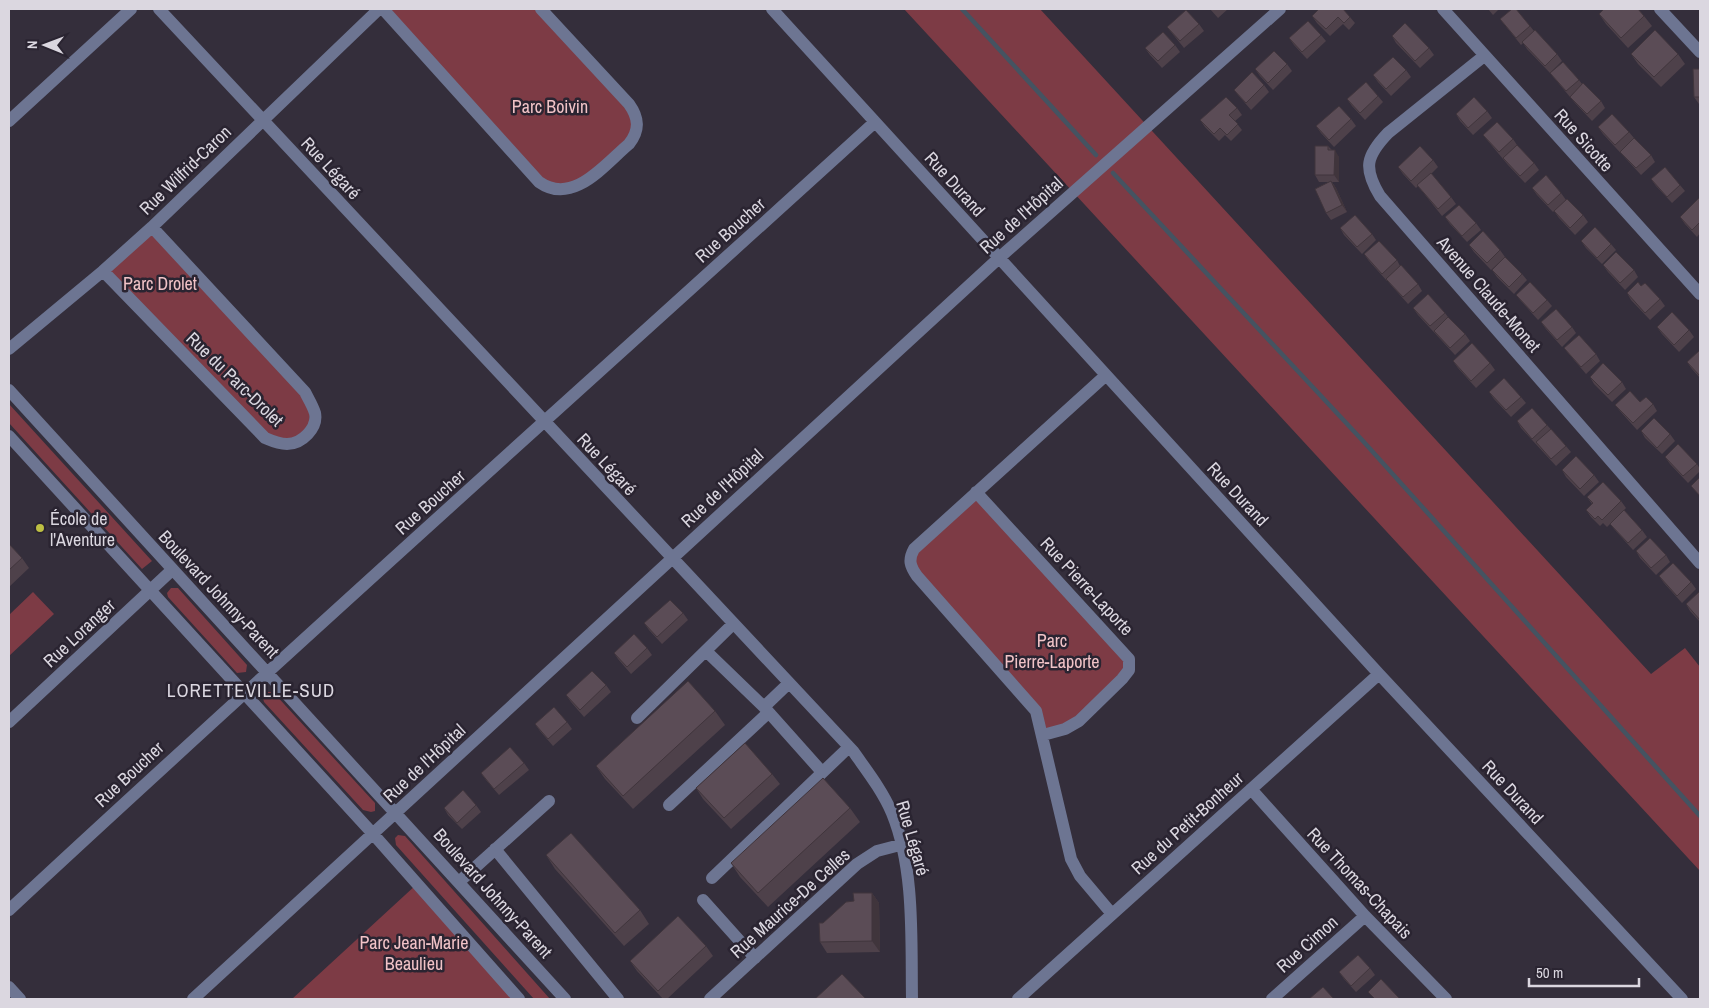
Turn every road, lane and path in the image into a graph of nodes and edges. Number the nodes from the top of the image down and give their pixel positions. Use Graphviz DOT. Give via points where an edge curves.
graph roads {
  1 [pos="131,9"];
  2 [pos="159,9"];
  3 [pos="379,9"];
  4 [pos="383,9"];
  5 [pos="541,9"];
  6 [pos="772,9"];
  7 [pos="1280,9"];
  8 [pos="1443,9"];
  9 [pos="1660,9"];
  10 [pos="1700,52"];
  11 [pos="1484,56"];
  12 [pos="262,120"];
  13 [pos="9,121"];
  14 [pos="875,122"];
  15 [pos="152,227"];
  16 [pos="999,258"];
  17 [pos="103,271"];
  18 [pos="1698,286"];
  19 [pos="9,349"];
  20 [pos="1105,376"];
  21 [pos="9,390"];
  22 [pos="545,423"];
  23 [pos="9,436"];
  24 [pos="976,492"];
  25 [pos="672,559"];
  26 [pos="1700,563"];
  27 [pos="172,570"];
  28 [pos="150,590"];
  29 [pos="733,624"];
  30 [pos="706,651"];
  31 [pos="266,672"];
  32 [pos="1379,674"];
  33 [pos="789,683"];
  34 [pos="243,692"];
  35 [pos="766,710"];
  36 [pos="638,718"];
  37 [pos="9,722"];
  38 [pos="1043,735"];
  39 [pos="849,747"];
  40 [pos="822,772"];
  41 [pos="1250,789"];
  42 [pos="549,801"];
  43 [pos="669,806"];
  44 [pos="396,812"];
  45 [pos="374,835"];
  46 [pos="900,845"];
  47 [pos="495,849"];
  48 [pos="712,878"];
  49 [pos="460,881"];
  50 [pos="703,900"];
  51 [pos="9,910"];
  52 [pos="1112,914"];
  53 [pos="1365,916"];
  54 [pos="755,958"];
  55 [pos="9,987"];
  56 [pos="20,999"];
  57 [pos="193,999"];
  58 [pos="519,999"];
  59 [pos="565,999"];
  60 [pos="618,999"];
  61 [pos="710,999"];
  62 [pos="912,999"];
  63 [pos="1018,999"];
  64 [pos="1272,999"];
  65 [pos="1446,999"];
  66 [pos="1682,999"];
  1 -- 13 [label="street"];
  2 -- 12 [label="street, Rue Légaré"];
  3 -- 12 [label="street, Rue Wilfrid-Caron"];
  4 -- 5 [label="street" via="538,182 548,188 568,190 579,186 629,144 636,136 636,114"];
  6 -- 14 [label="street, Rue Durand"];
  7 -- 16 [label="street, Rue de l'Hôpital"];
  8 -- 11 [label="street, Rue Sicotte"];
  9 -- 10 [label="street"];
  11 -- 18 [label="street, Rue Sicotte"];
  11 -- 26 [label="street, Avenue Claude-Monet" via="1375,146 1369,161 1370,179 1380,196"];
  12 -- 15 [label="street, Rue Wilfrid-Caron"];
  12 -- 22 [label="street, Rue Légaré"];
  14 -- 16 [label="street, Rue Durand"];
  14 -- 22 [label="street, Rue Boucher"];
  15 -- 17 [label="street, Rue Wilfrid-Caron"];
  15 -- 17 [label="street, Rue du Parc-Drolet" via="305,392 315,414 314,426 308,434 289,444 265,438"];
  16 -- 20 [label="street, Rue Durand"];
  16 -- 25 [label="street, Rue de l'Hôpital"];
  17 -- 19 [label="street, Rue Wilfrid-Caron"];
  20 -- 24 [label="street"];
  20 -- 32 [label="street, Rue Durand"];
  21 -- 27 [label="street, Boulevard Johnny-Parent"];
  22 -- 25 [label="street, Rue Légaré"];
  22 -- 31 [label="street, Rue Boucher"];
  23 -- 28 [label="street"];
  24 -- 38 [label="street" via="914,549 911,567 1036,710"];
  24 -- 38 [label="street, Rue Pierre-Laporte" via="1129,659 1129,670 1122,679 1079,721"];
  25 -- 29 [label="street, Rue Légaré"];
  25 -- 44 [label="street, Rue de l'Hôpital"];
  27 -- 28 [label="street, Rue Loranger"];
  27 -- 31 [label="street, Boulevard Johnny-Parent"];
  28 -- 34 [label="street"];
  28 -- 37 [label="street, Rue Loranger"];
  29 -- 30 [label="street"];
  29 -- 33 [label="street, Rue Légaré"];
  30 -- 35 [label="street"];
  30 -- 36 [label="street"];
  31 -- 34 [label="street, Rue Boucher"];
  31 -- 44 [label="street, Boulevard Johnny-Parent"];
  32 -- 41 [label="street, Rue du Petit-Bonheur"];
  32 -- 66 [label="street, Rue Durand"];
  33 -- 35 [label="street"];
  33 -- 39 [label="street, Rue Légaré"];
  34 -- 45 [label="street"];
  34 -- 51 [label="street, Rue Boucher"];
  35 -- 40 [label="street"];
  35 -- 43 [label="street"];
  38 -- 52 [label="street" via="1071,859 1080,876"];
  39 -- 40 [label="street"];
  39 -- 46 [label="street, Rue Légaré" via="880,790 892,814"];
  40 -- 48 [label="street"];
  41 -- 52 [label="street, Rue du Petit-Bonheur"];
  41 -- 53 [label="street, Rue Thomas-Chapais"];
  42 -- 47 [label="street"];
  44 -- 45 [label="street, Rue de l'Hôpital"];
  44 -- 49 [label="street, Boulevard Johnny-Parent"];
  45 -- 57 [label="street, Rue de l'Hôpital"];
  45 -- 58 [label="street"];
  46 -- 54 [label="street, Rue Maurice-De Celles" via="877,852 857,864"];
  46 -- 62 [label="street, Rue Légaré" via="908,876 911,913"];
  47 -- 49 [label="street"];
  47 -- 60 [label="street"];
  49 -- 59 [label="street, Boulevard Johnny-Parent"];
  50 -- 54 [label="street"];
  52 -- 63 [label="street, Rue du Petit-Bonheur"];
  53 -- 64 [label="street, Rue Cimon"];
  53 -- 65 [label="street, Rue Thomas-Chapais"];
  54 -- 61 [label="street, Rue Maurice-De Celles"];
  55 -- 56 [label="street"];
}
